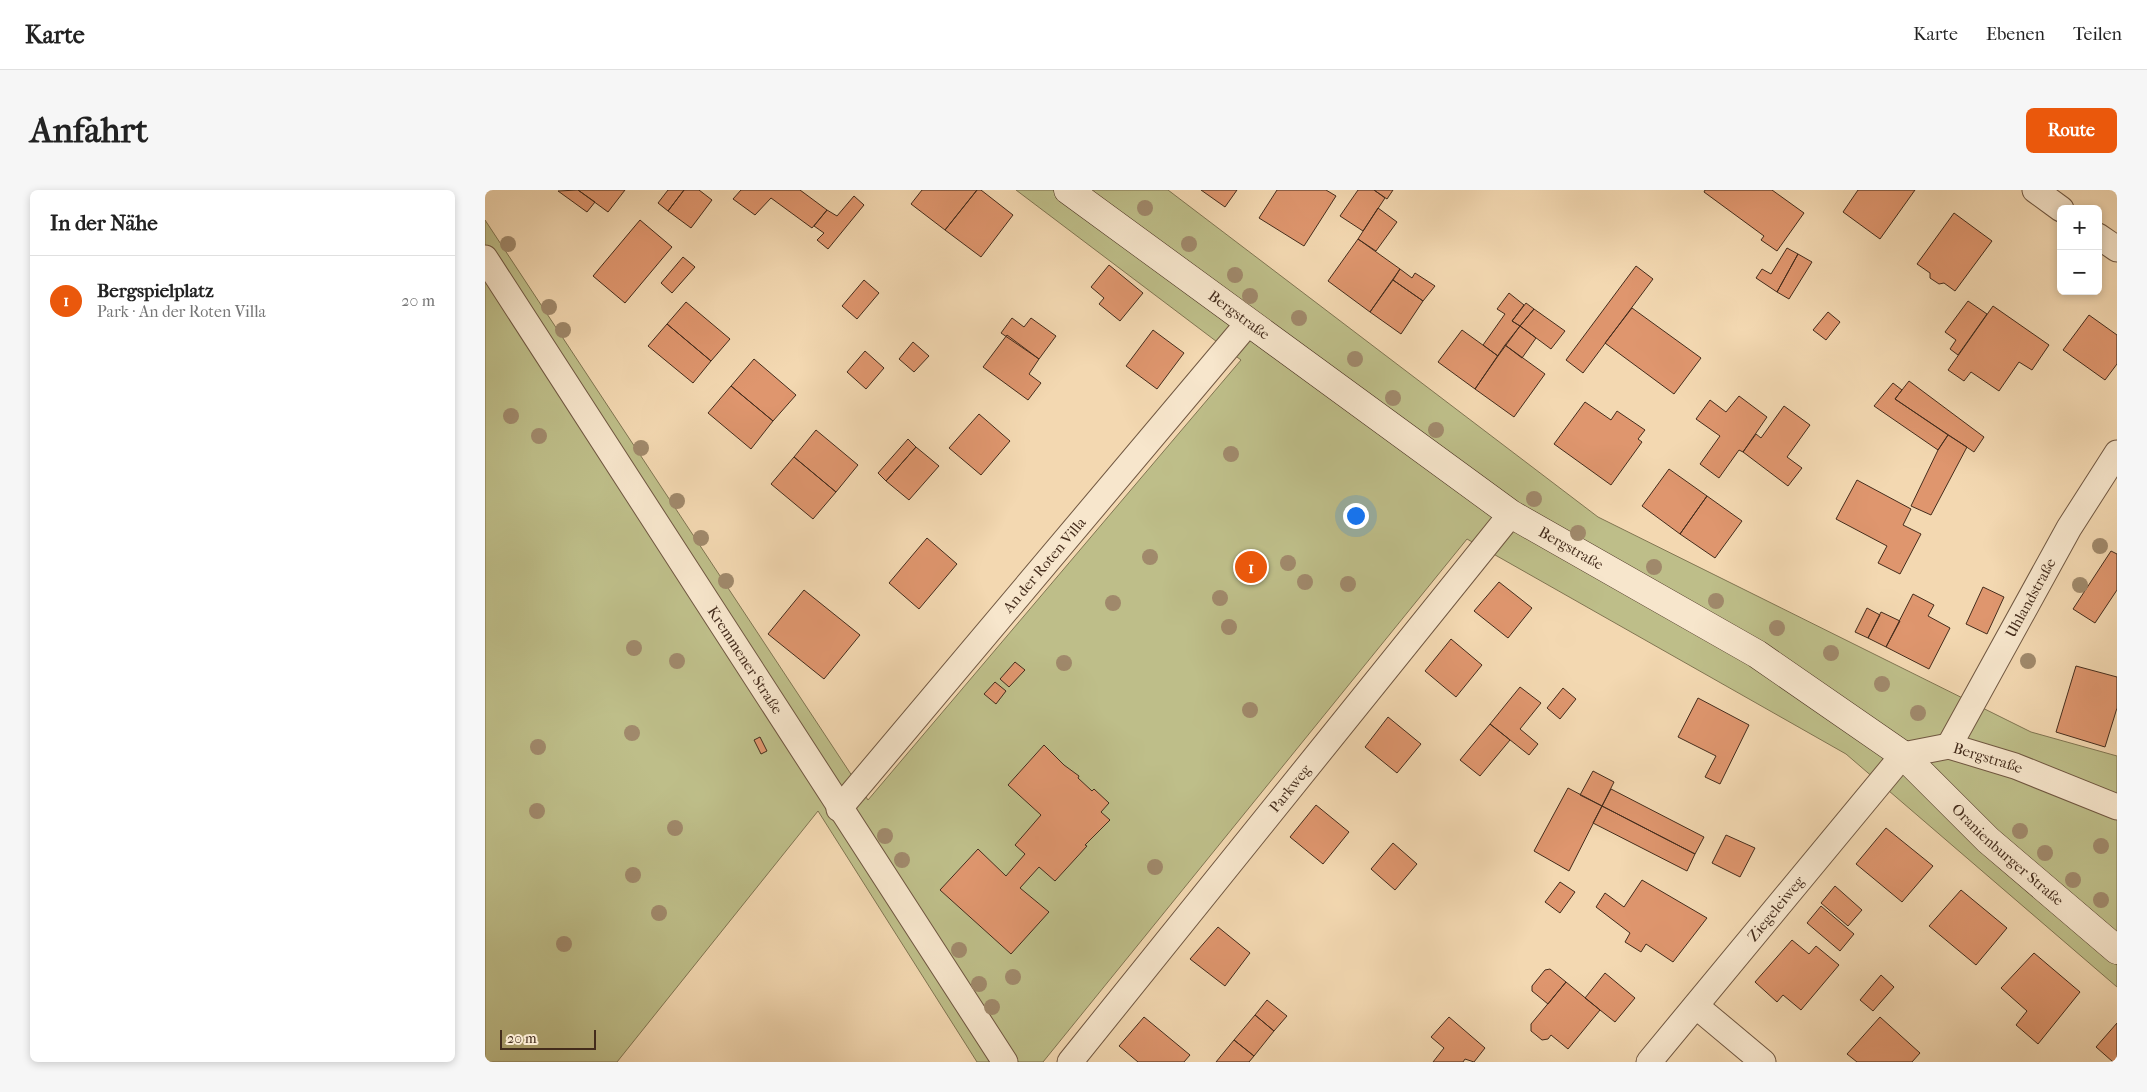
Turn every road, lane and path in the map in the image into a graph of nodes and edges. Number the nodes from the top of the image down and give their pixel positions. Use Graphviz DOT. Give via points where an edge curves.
graph roads {
  1 [pos="1068,190"];
  2 [pos="2035,190"];
  3 [pos="2057,206"];
  4 [pos="2102,239"];
  5 [pos="2117,249"];
  6 [pos="485,258"];
  7 [pos="1249,322"];
  8 [pos="2117,453"];
  9 [pos="1511,514"];
  10 [pos="1949,746"];
  11 [pos="1903,755"];
  12 [pos="2117,807"];
  13 [pos="839,809"];
  14 [pos="2117,950"];
  15 [pos="1696,1006"];
  16 [pos="1005,1062"];
  17 [pos="1070,1062"];
  18 [pos="1649,1062"];
  19 [pos="1763,1062"];
  1 -- 7 [label="street, Bergstraße"];
  2 -- 3 [label="street"];
  4 -- 5 [label="street"];
  6 -- 13 [label="street, Kremmener Straße"];
  7 -- 9 [label="street, Bergstraße"];
  7 -- 13 [label="street, An der Roten Villa"];
  8 -- 10 [label="street, Uhlandstraße" via="2069,528"];
  9 -- 11 [label="street, Bergstraße" via="1757,654"];
  9 -- 17 [label="street, Parkweg"];
  10 -- 11 [label="street, Bergstraße"];
  10 -- 12 [label="street, Bergstraße" via="2015,766"];
  11 -- 14 [label="street, Oranienburger Straße" via="1988,840"];
  11 -- 15 [label="street, Ziegeleiweg"];
  13 -- 16 [label="street, Kremmener Straße"];
  15 -- 18 [label="street, Ziegeleiweg"];
  15 -- 19 [label="street"];
}
